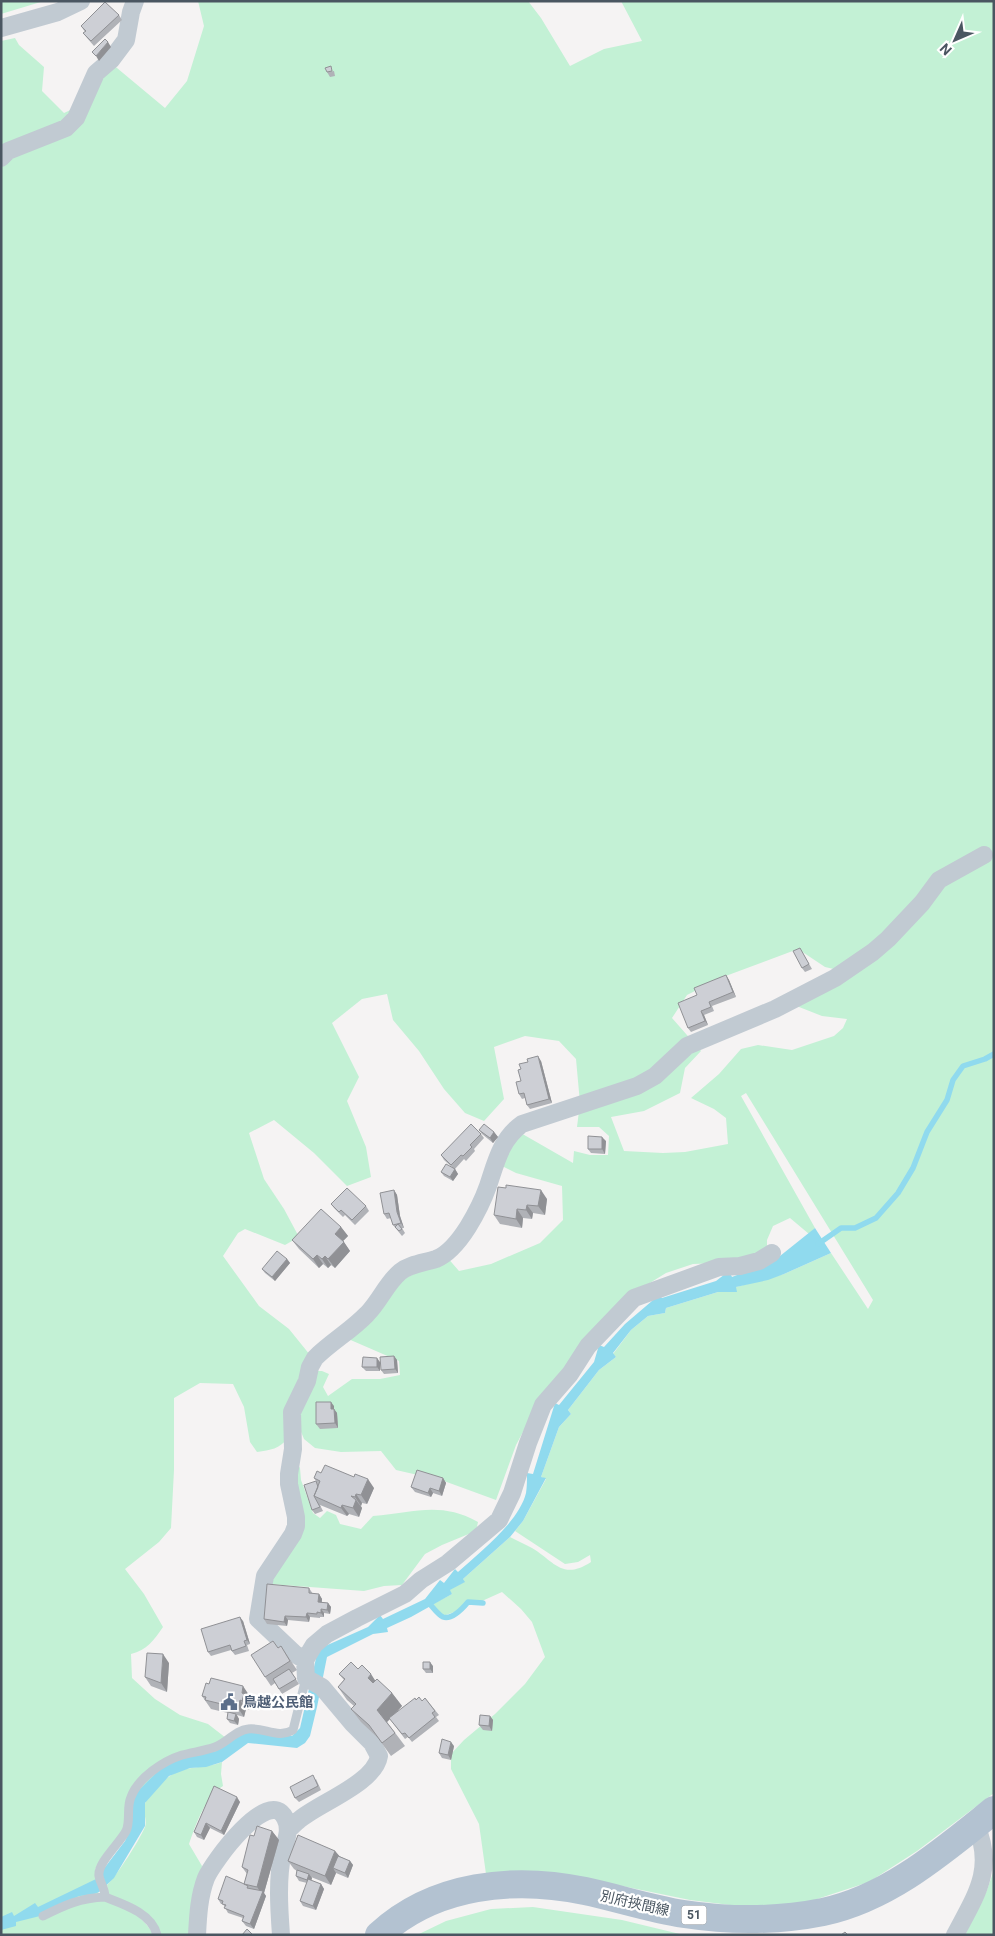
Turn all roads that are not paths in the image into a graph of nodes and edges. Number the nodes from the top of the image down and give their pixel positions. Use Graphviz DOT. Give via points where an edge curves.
graph roads {
  1 [pos="81,1"];
  2 [pos="135,1"];
  3 [pos="1,28"];
  4 [pos="1,158"];
  5 [pos="984,855"];
  6 [pos="772,1253"];
  7 [pos="305,1660"];
  8 [pos="313,1682"];
  9 [pos="985,1817"];
  10 [pos="288,1830"];
  11 [pos="105,1893"];
  12 [pos="43,1916"];
  13 [pos="156,1935"];
  14 [pos="197,1935"];
  15 [pos="281,1935"];
  16 [pos="379,1935"];
  17 [pos="956,1935"];
  1 -- 3 [label="street" via="58,12"];
  2 -- 4 [label="street" via="126,40 96,73 76,118 66,128 8,151"];
  5 -- 7 [label="street" via="939,880 893,934 835,978 776,1009 687,1046 655,1076 637,1086 515,1129 498,1154 478,1210 454,1245 437,1258 401,1271 366,1316 315,1358 292,1412 293,1449 289,1474 296,1526 265,1576 258,1619"];
  6 -- 7 [label="street" via="759,1261 719,1267 634,1298 588,1346 544,1405 499,1520 405,1594 328,1634 314,1645"];
  7 -- 8 [label="street"];
  8 -- 10 [label="street" via="372,1743 378,1751 378,1761 362,1779"];
  8 -- 11 [label="lane" via="293,1730 278,1733 248,1728 218,1746 182,1755 155,1769 133,1791 127,1806 127,1828 101,1865 99,1876"];
  9 -- 16 [label="main road, 別府挾間線 / 51" via="894,1884 860,1900 825,1911 769,1918 718,1918 683,1914 562,1887 502,1885 474,1888 432,1901 397,1920"];
  9 -- 17 [label="street" via="984,1873"];
  10 -- 14 [label="street" via="279,1811 262,1813 220,1855 206,1879"];
  10 -- 15 [label="street" via="279,1890"];
  11 -- 12 [label="lane" via="75,1901"];
  11 -- 13 [label="lane" via="142,1915 155,1928"];
}
